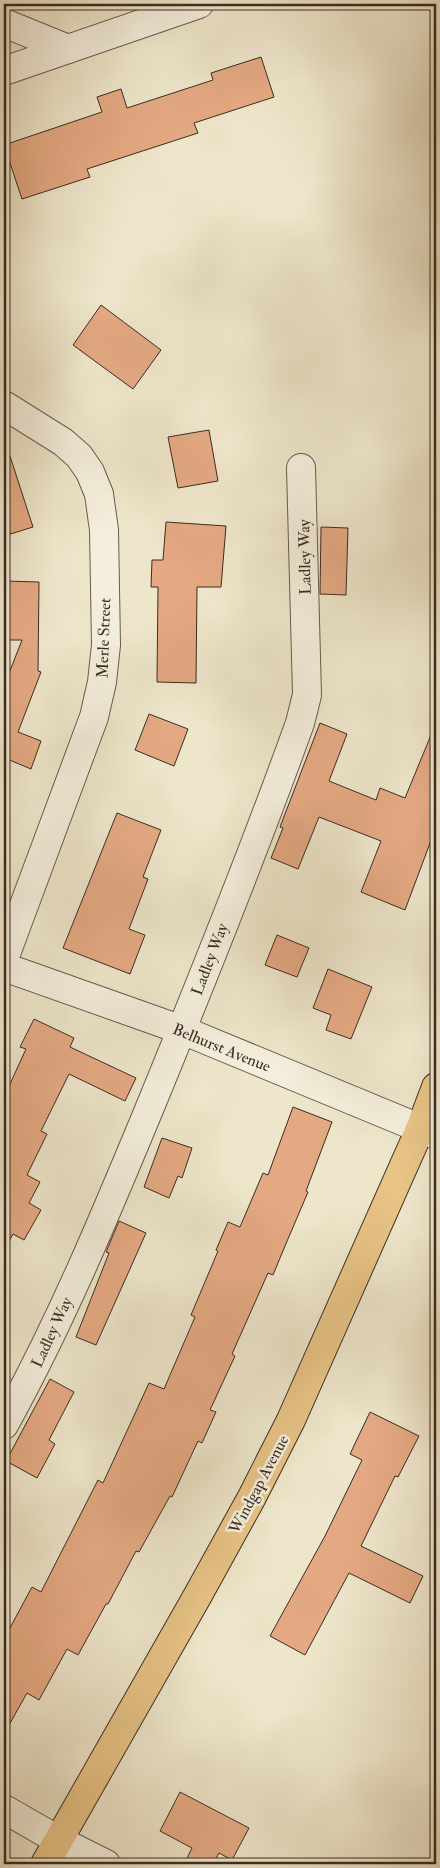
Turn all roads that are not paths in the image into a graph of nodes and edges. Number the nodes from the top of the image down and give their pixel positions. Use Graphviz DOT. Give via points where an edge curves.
graph roads {
  1 [pos="199,4"];
  2 [pos="4,23"];
  3 [pos="68,49"];
  4 [pos="4,71"];
  5 [pos="4,405"];
  6 [pos="301,468"];
  7 [pos="4,959"];
  8 [pos="4,967"];
  9 [pos="182,1030"];
  10 [pos="436,1087"];
  11 [pos="428,1131"];
  12 [pos="4,1425"];
  13 [pos="4,1809"];
  14 [pos="58,1840"];
  15 [pos="45,1864"];
  16 [pos="106,1864"];
  1 -- 3 [label="street"];
  2 -- 3 [label="street"];
  3 -- 4 [label="street"];
  5 -- 7 [label="street, Merle Street" via="63,442 79,456 90,472 99,494 104,530 106,644 94,717"];
  6 -- 9 [label="street, Ladley Way" via="307,695 288,756"];
  8 -- 9 [label="street, Belhurst Avenue"];
  9 -- 11 [label="street, Belhurst Avenue"];
  9 -- 12 [label="street, Ladley Way" via="102,1223 30,1378"];
  10 -- 11 [label="main road, Windgap Avenue"];
  11 -- 14 [label="main road, Windgap Avenue" via="287,1429 198,1595"];
  13 -- 14 [label="street"];
  14 -- 15 [label="main road, Windgap Avenue"];
  14 -- 16 [label="street"];
}
